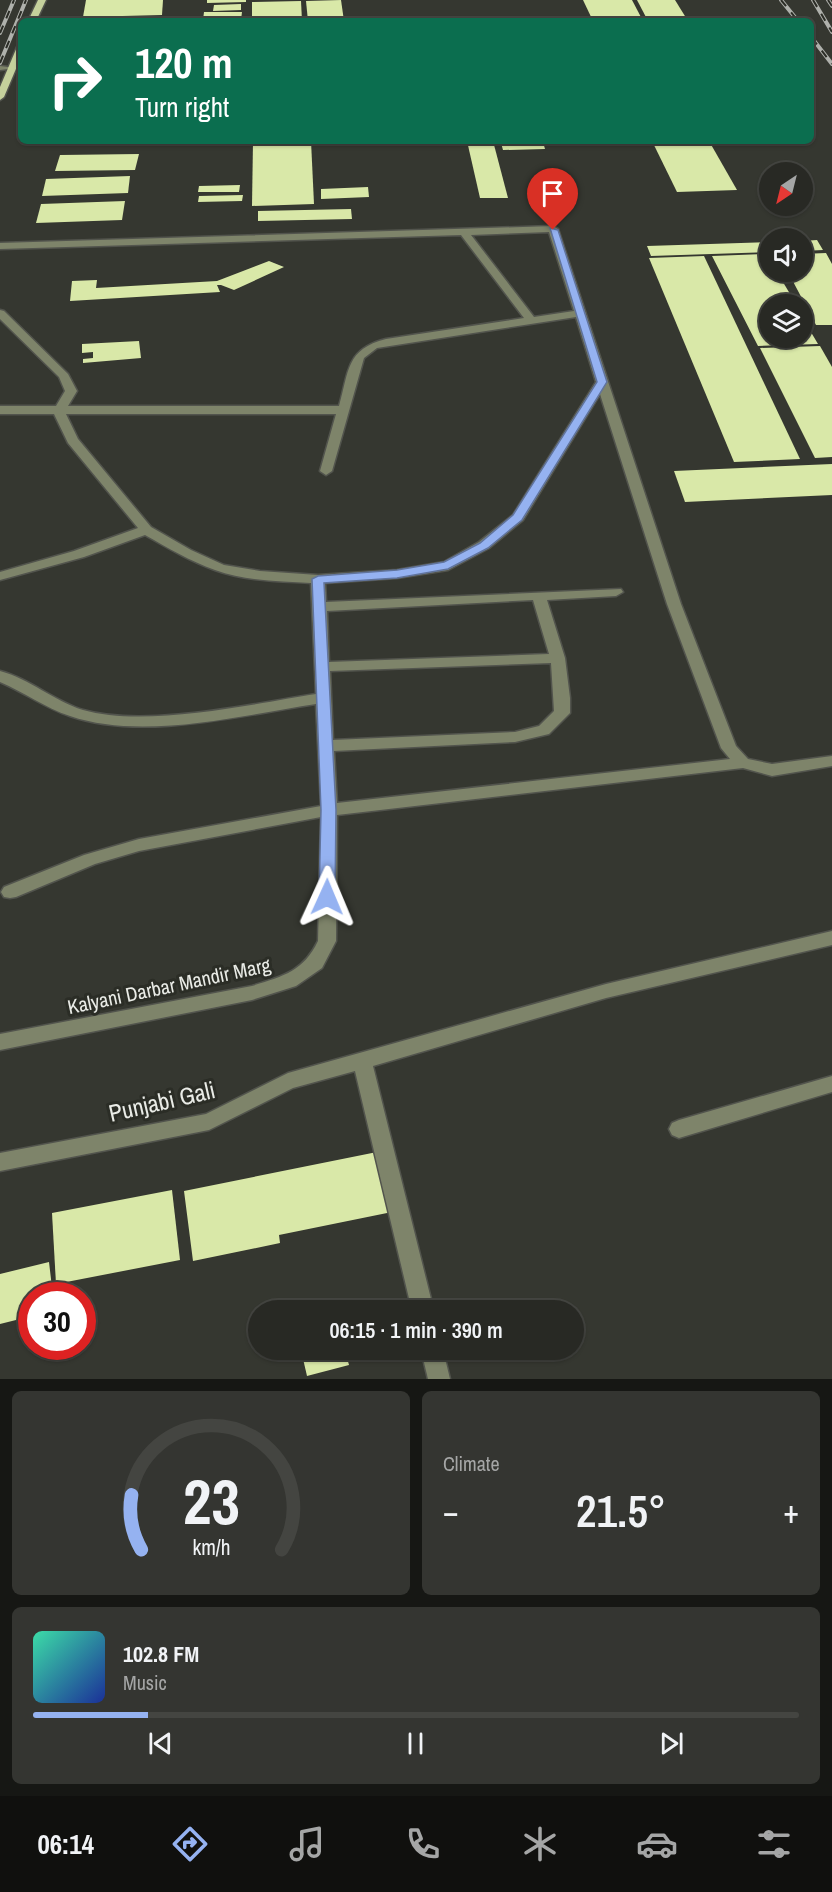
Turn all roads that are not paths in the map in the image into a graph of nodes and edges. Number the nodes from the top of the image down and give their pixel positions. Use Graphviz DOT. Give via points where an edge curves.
graph roads {
  1 [pos="42,0"];
  2 [pos="34,18"];
  3 [pos="18,54"];
  4 [pos="0,68"];
  5 [pos="12,68"];
  6 [pos="0,97"];
  7 [pos="464,232"];
  8 [pos="0,246"];
  9 [pos="0,313"];
  10 [pos="580,313"];
  11 [pos="531,320"];
  12 [pos="602,382"];
  13 [pos="0,410"];
  14 [pos="344,410"];
  15 [pos="59,411"];
  16 [pos="326,471"];
  17 [pos="146,530"];
  18 [pos="0,576"];
  19 [pos="318,579"];
  20 [pos="616,592"];
  21 [pos="539,596"];
  22 [pos="320,607"];
  23 [pos="558,658"];
  24 [pos="322,668"];
  25 [pos="0,676"];
  26 [pos="324,698"];
  27 [pos="326,746"];
  28 [pos="832,761"];
  29 [pos="743,763"];
  30 [pos="328,810"];
  31 [pos="10,892"];
  32 [pos="832,938"];
  33 [pos="0,1042"];
  34 [pos="362,1060"];
  35 [pos="832,1084"];
  36 [pos="679,1129"];
  37 [pos="0,1162"];
  38 [pos="420,1300"];
  39 [pos="434,1360"];
  40 [pos="439,1379"];
  1 -- 2 [label="main road"];
  3 -- 5 [label="main road"];
  4 -- 5 [label="street"];
  5 -- 6 [label="main road"];
  7 -- 8 [label="street"];
  7 -- 10 [label="street" via="553,230"];
  7 -- 11 [label="street"];
  9 -- 15 [label="street" via="64,376 71,391"];
  10 -- 11 [label="street"];
  10 -- 12 [label="street"];
  11 -- 14 [label="street" via="372,346 358,356"];
  12 -- 19 [label="street" via="518,517 484,545 448,566"];
  12 -- 29 [label="street" via="674,604 729,748"];
  13 -- 15 [label="street"];
  14 -- 15 [label="street"];
  14 -- 16 [label="street"];
  15 -- 17 [label="street" via="77,447"];
  17 -- 18 [label="street"];
  17 -- 19 [label="street" via="221,568"];
  19 -- 22 [label="street, Kalyani Darbar Mandir Marg"];
  20 -- 21 [label="street"];
  21 -- 22 [label="street"];
  21 -- 23 [label="street"];
  22 -- 24 [label="street, Kalyani Darbar Mandir Marg"];
  23 -- 24 [label="street"];
  23 -- 27 [label="street" via="562,713 543,730 515,737"];
  24 -- 26 [label="street, Kalyani Darbar Mandir Marg"];
  25 -- 26 [label="street" via="54,705 87,716 123,720 182,717"];
  26 -- 27 [label="street, Kalyani Darbar Mandir Marg"];
  27 -- 30 [label="street, Kalyani Darbar Mandir Marg"];
  28 -- 29 [label="street" via="772,770"];
  29 -- 30 [label="street"];
  30 -- 31 [label="street" via="139,845 90,859"];
  30 -- 33 [label="street, Kalyani Darbar Mandir Marg" via="327,941 316,963 290,981 252,993"];
  32 -- 34 [label="street, Punjabi Gali" via="606,991"];
  34 -- 37 [label="street, Punjabi Gali" via="288,1081 209,1122"];
  34 -- 38 [label="street"];
  35 -- 36 [label="street"];
  39 -- 40 [label="street"];
}
